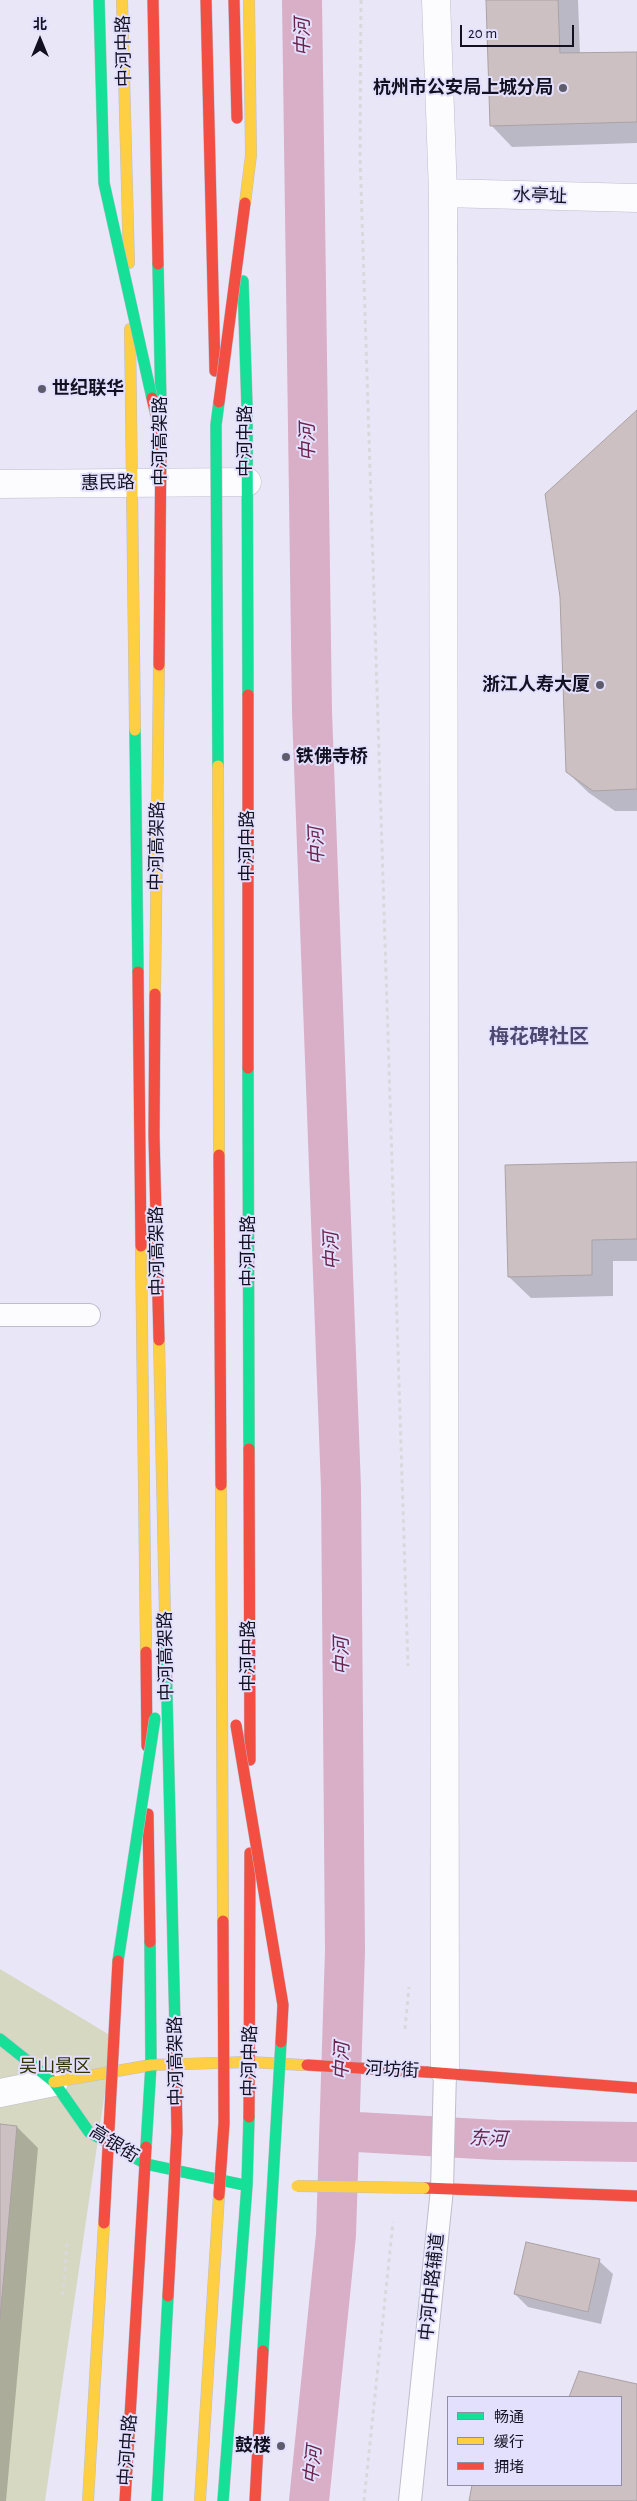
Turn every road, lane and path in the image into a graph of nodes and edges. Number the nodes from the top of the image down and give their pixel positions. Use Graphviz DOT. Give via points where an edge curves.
graph roads {
  1 [pos="99,0"];
  2 [pos="122,0"];
  3 [pos="153,0"];
  4 [pos="206,0"];
  5 [pos="234,0"];
  6 [pos="249,0"];
  7 [pos="361,0"];
  8 [pos="436,0"];
  9 [pos="238,129"];
  10 [pos="239,159"];
  11 [pos="442,193"];
  12 [pos="637,198"];
  13 [pos="216,425"];
  14 [pos="161,436"];
  15 [pos="133,482"];
  16 [pos="247,482"];
  17 [pos="0,484"];
  18 [pos="0,1315"];
  19 [pos="89,1315"];
  20 [pos="222,1646"];
  21 [pos="166,1647"];
  22 [pos="408,1676"];
  23 [pos="0,2039"];
  24 [pos="250,2062"];
  25 [pos="151,2065"];
  26 [pos="435,2072"];
  27 [pos="54,2082"];
  28 [pos="637,2088"];
  29 [pos="0,2093"];
  30 [pos="146,2164"];
  31 [pos="255,2185"];
  32 [pos="433,2189"];
  33 [pos="637,2196"];
  34 [pos="393,2222"];
  35 [pos="88,2501"];
  36 [pos="125,2501"];
  37 [pos="157,2501"];
  38 [pos="200,2501"];
  39 [pos="223,2501"];
  40 [pos="255,2501"];
  41 [pos="364,2501"];
  42 [pos="410,2501"];
  1 -- 14 [label="main road, bridge" via="104,183"];
  2 -- 15 [label="main road, 中河中路"];
  3 -- 14 [label="main road, 中河高架路, bridge"];
  4 -- 13 [label="main road, bridge"];
  5 -- 9 [label="main road"];
  6 -- 13 [label="main road, bridge" via="251,155"];
  7 -- 22 [label="path" via="361,164"];
  8 -- 11 [label="street"];
  10 -- 16 [label="main road, 中河中路"];
  11 -- 12 [label="street, 水亭址"];
  11 -- 26 [label="street"];
  13 -- 20 [label="main road, bridge"];
  14 -- 21 [label="main road, 中河高架路, bridge" via="154,1135"];
  15 -- 16 [label="street, 惠民路"];
  15 -- 17 [label="street, 惠民路"];
  15 -- 25 [label="main road, 中河中路"];
  16 -- 24 [label="main road, 中河中路"];
  18 -- 19 [label="lane"];
  20 -- 38 [label="main road, bridge" via="224,2123"];
  20 -- 40 [label="main road, bridge" via="283,2006"];
  21 -- 35 [label="main road, bridge" via="119,1951"];
  21 -- 37 [label="main road, 中河高架路, bridge" via="177,2132"];
  23 -- 27 [label="main road, 高银街"];
  24 -- 25 [label="main road, 河坊街"];
  24 -- 26 [label="main road, 河坊街, bridge"];
  24 -- 31 [label="main road, 中河中路"];
  25 -- 27 [label="main road, 河坊街"];
  25 -- 30 [label="main road, 中河中路"];
  26 -- 28 [label="main road, 河坊街"];
  26 -- 32 [label="lane, 中河中路辅道"];
  27 -- 29 [label="street, 河坊街"];
  27 -- 30 [label="main road, 高银街" via="88,2132"];
  30 -- 31 [label="main road"];
  30 -- 36 [label="main road, 中河中路"];
  31 -- 32 [label="main road, bridge"];
  31 -- 39 [label="main road, 中河中路"];
  32 -- 33 [label="main road"];
  32 -- 42 [label="lane, 中河中路辅道"];
  34 -- 41 [label="path"];
}
